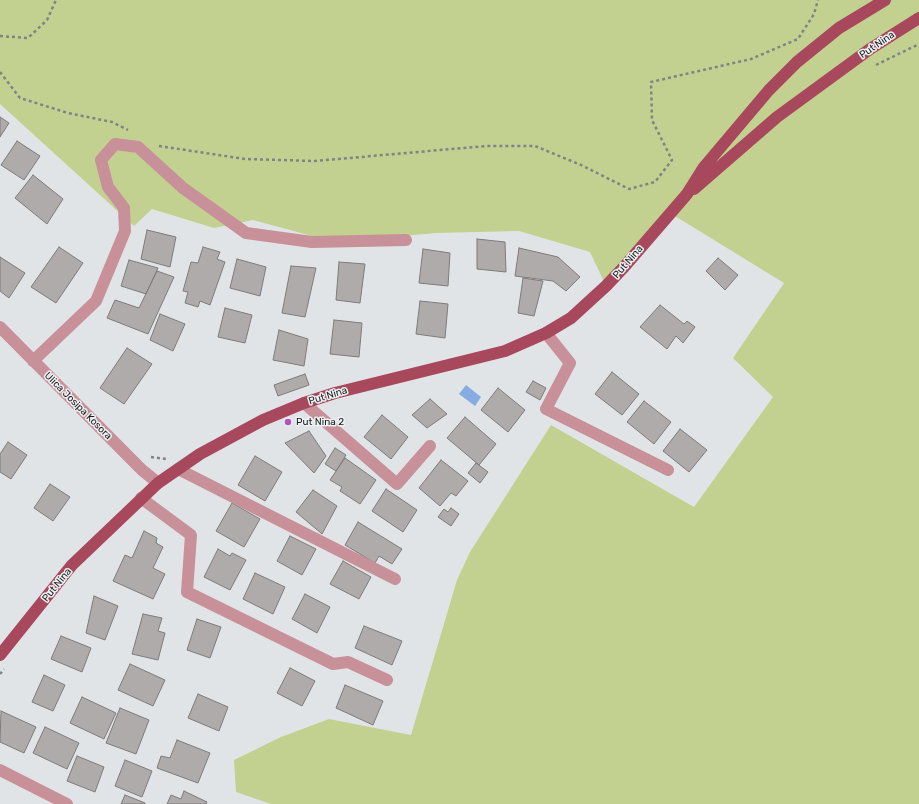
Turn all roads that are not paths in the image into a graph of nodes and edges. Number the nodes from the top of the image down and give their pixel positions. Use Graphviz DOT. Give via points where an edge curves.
graph roads {
  1 [pos="885,0"];
  2 [pos="919,18"];
  3 [pos="686,194"];
  4 [pos="406,240"];
  5 [pos="0,327"];
  6 [pos="546,332"];
  7 [pos="33,361"];
  8 [pos="304,403"];
  9 [pos="430,446"];
  10 [pos="178,469"];
  11 [pos="668,470"];
  12 [pos="158,483"];
  13 [pos="141,498"];
  14 [pos="395,579"];
  15 [pos="0,655"];
  16 [pos="387,680"];
  17 [pos="0,770"];
  18 [pos="67,804"];
  1 -- 3 [label="main road, Put Nina" via="839,28 797,62 745,116"];
  2 -- 3 [label="main road, Put Nina" via="870,49 777,118 711,176"];
  3 -- 6 [label="main road, Put Nina" via="606,286 571,318"];
  4 -- 7 [label="street" via="312,242 246,233 183,188 138,147 115,144 101,160 108,187 124,208 125,231 96,301"];
  5 -- 7 [label="street, Ulica Josipa Kosora"];
  6 -- 8 [label="main road, Put Nina" via="505,351"];
  6 -- 11 [label="street" via="570,363 546,408"];
  7 -- 12 [label="street, Ulica Josipa Kosora"];
  8 -- 9 [label="street" via="397,484"];
  8 -- 10 [label="main road, Put Nina" via="229,438"];
  10 -- 12 [label="main road, Put Nina"];
  10 -- 14 [label="street"];
  12 -- 13 [label="main road, Put Nina"];
  13 -- 15 [label="main road, Put Nina" via="72,565"];
  13 -- 16 [label="street" via="191,535 187,592 333,664 348,662"];
  17 -- 18 [label="street"];
}
